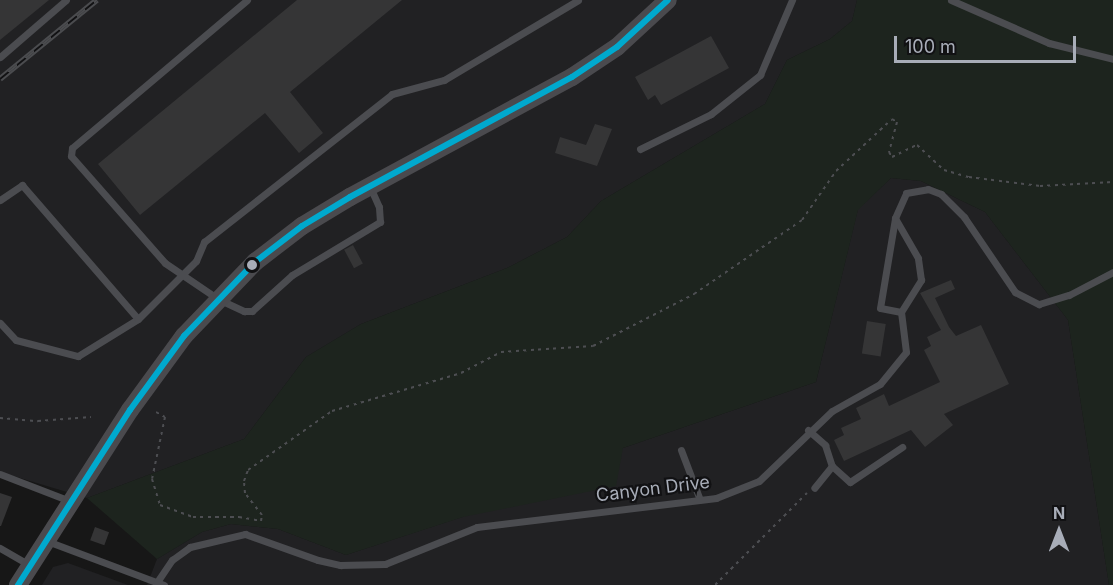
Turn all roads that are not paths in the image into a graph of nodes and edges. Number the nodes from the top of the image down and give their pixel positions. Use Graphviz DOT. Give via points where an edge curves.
graph roads {
  1 [pos="66,0"];
  2 [pos="246,0"];
  3 [pos="578,0"];
  4 [pos="668,0"];
  5 [pos="792,0"];
  6 [pos="951,0"];
  7 [pos="0,57"];
  8 [pos="1113,59"];
  9 [pos="640,149"];
  10 [pos="370,187"];
  11 [pos="0,200"];
  12 [pos="895,218"];
  13 [pos="1113,272"];
  14 [pos="183,277"];
  15 [pos="218,299"];
  16 [pos="901,312"];
  17 [pos="138,319"];
  18 [pos="0,323"];
  19 [pos="808,430"];
  20 [pos="902,447"];
  21 [pos="681,450"];
  22 [pos="832,466"];
  23 [pos="0,474"];
  24 [pos="814,488"];
  25 [pos="700,500"];
  26 [pos="70,501"];
  27 [pos="44,540"];
  28 [pos="0,548"];
  29 [pos="30,565"];
  30 [pos="160,584"];
  31 [pos="18,585"];
  1 -- 7 [label="lane"];
  2 -- 14 [label="lane" via="69,152 165,263"];
  3 -- 14 [label="lane" via="444,80 392,94 204,242"];
  4 -- 10 [label="street" via="617,47 572,77"];
  5 -- 9 [label="lane" via="760,75 711,114"];
  6 -- 8 [label="lane" via="1049,44"];
  10 -- 15 [label="street" via="302,226 255,262"];
  10 -- 15 [label="lane" via="379,207 380,222 292,275 252,311"];
  11 -- 17 [label="lane" via="22,185"];
  12 -- 13 [label="lane" via="906,193 928,189 941,194 964,217 1015,292 1039,304 1069,295"];
  12 -- 16 [label="lane" via="918,258 921,280"];
  12 -- 16 [label="lane" via="880,308"];
  14 -- 15 [label="lane"];
  14 -- 17 [label="lane"];
  15 -- 26 [label="street" via="151,381"];
  16 -- 19 [label="lane, Canyon Drive" via="906,352 880,384 832,411"];
  17 -- 18 [label="lane" via="78,356 16,340"];
  19 -- 22 [label="lane" via="825,445"];
  19 -- 25 [label="lane, Canyon Drive" via="759,481"];
  20 -- 22 [label="lane" via="850,482"];
  21 -- 25 [label="lane"];
  22 -- 24 [label="lane"];
  23 -- 26 [label="lane"];
  25 -- 30 [label="lane, Canyon Drive" via="477,527 385,564 361,566 318,560 245,534 190,547 172,560"];
  26 -- 27 [label="street"];
  27 -- 29 [label="street"];
  27 -- 30 [label="lane"];
  28 -- 29 [label="lane"];
  29 -- 31 [label="street"];
}
